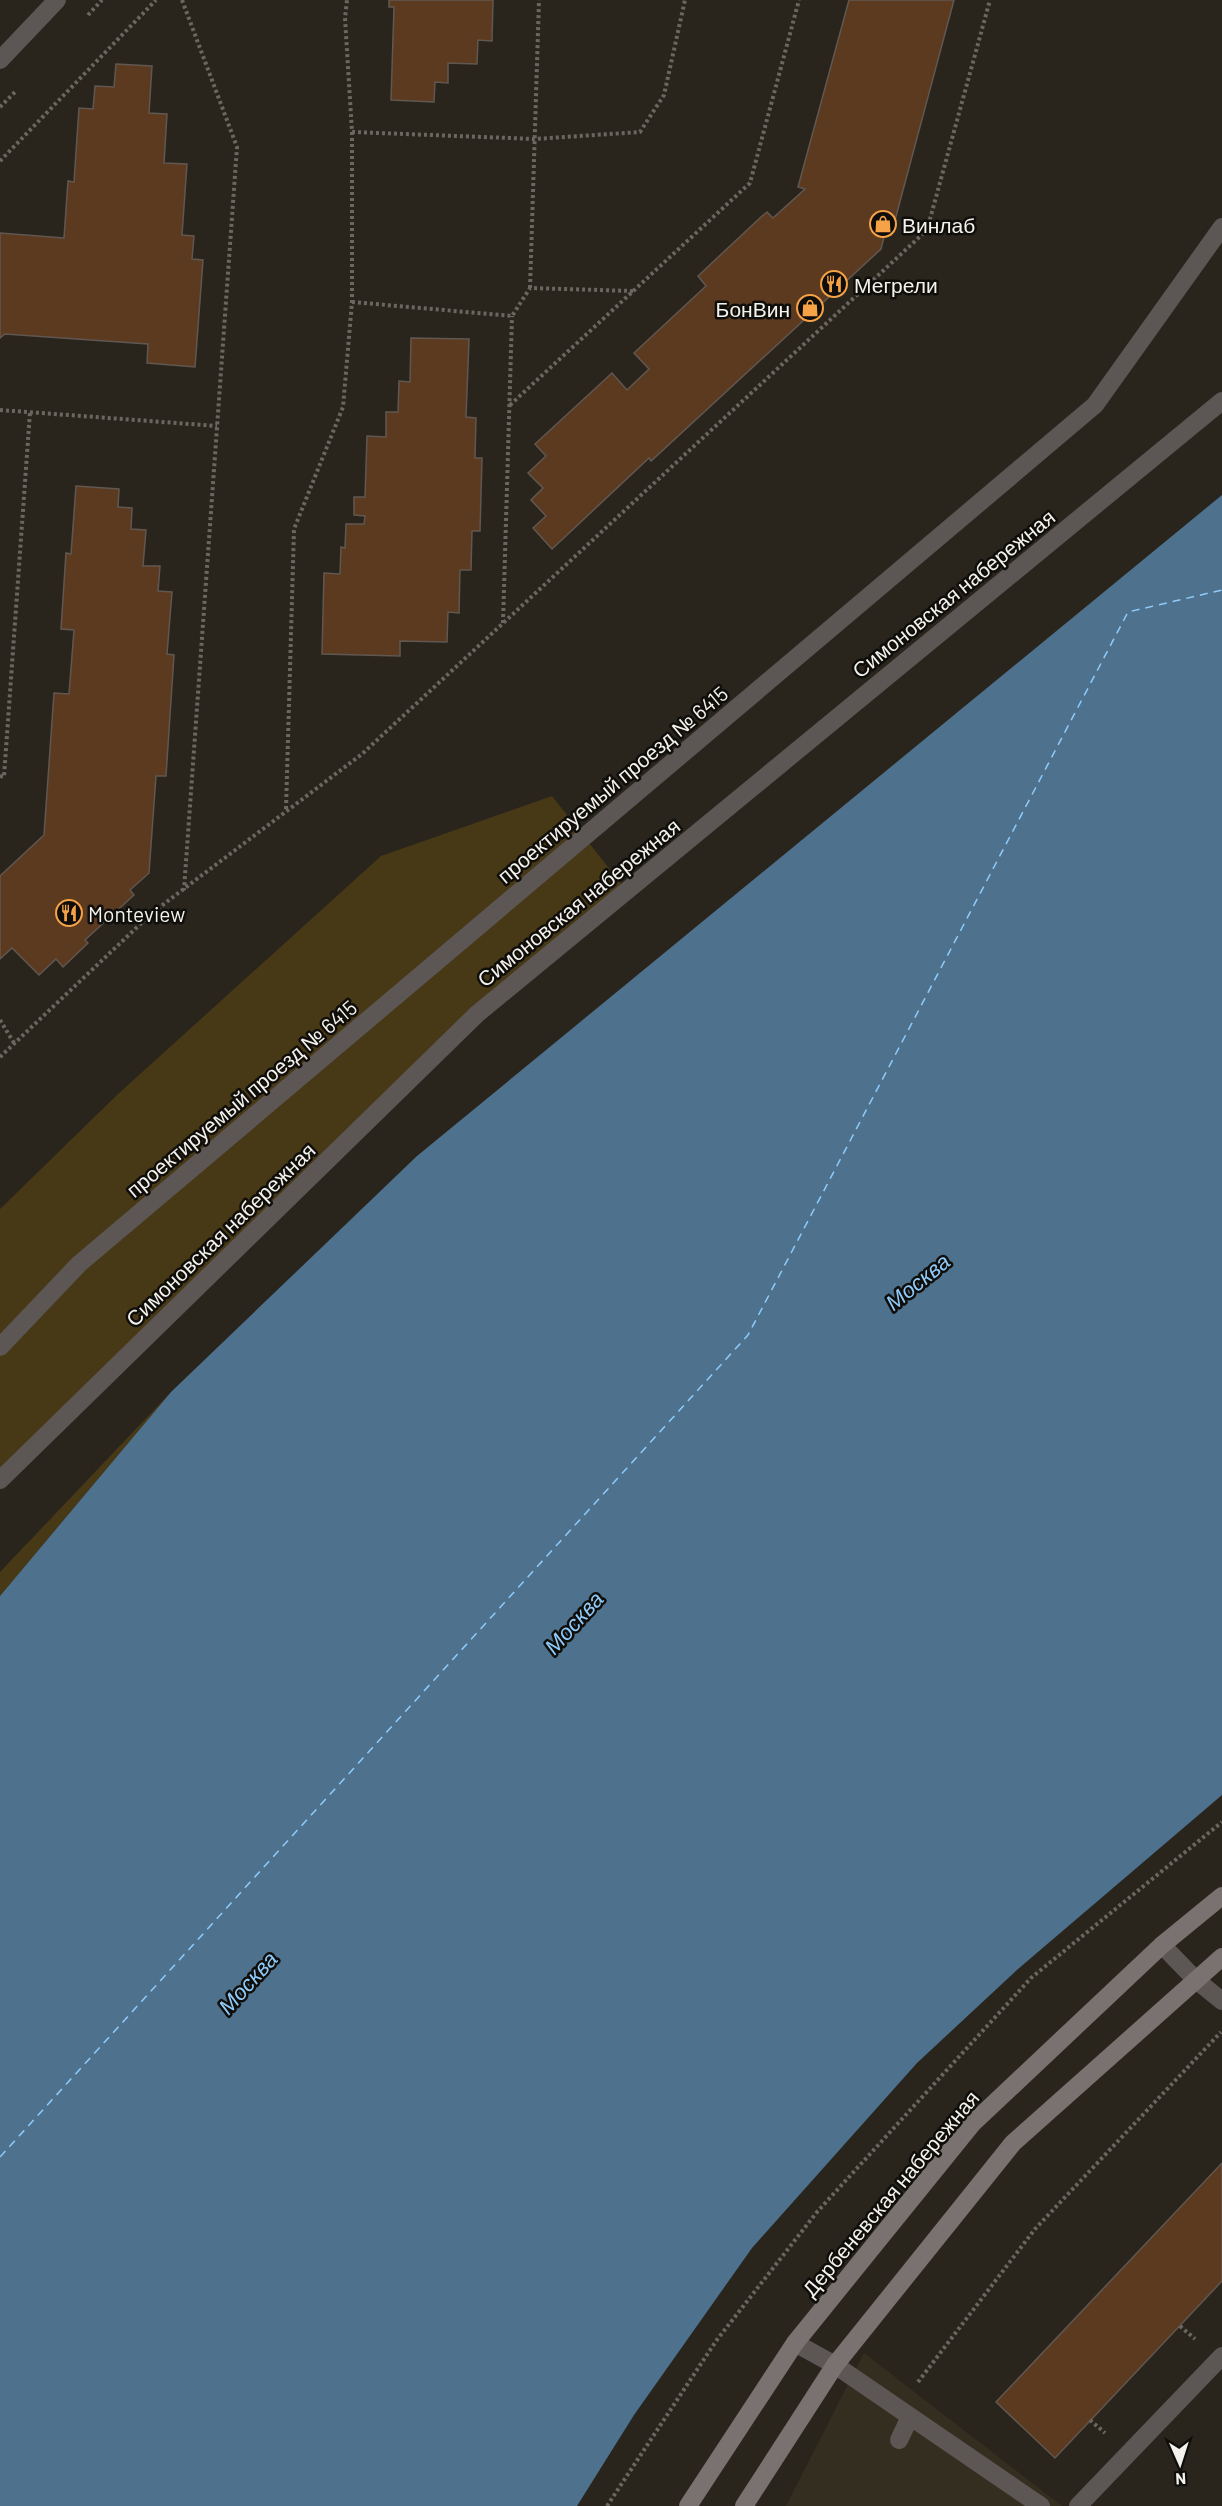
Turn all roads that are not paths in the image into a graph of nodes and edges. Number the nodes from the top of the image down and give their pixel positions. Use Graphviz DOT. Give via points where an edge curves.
graph roads {
  1 [pos="57,0"];
  2 [pos="0,60"];
  3 [pos="1222,227"];
  4 [pos="1222,400"];
  5 [pos="0,1347"];
  6 [pos="0,1480"];
  7 [pos="1222,1896"];
  8 [pos="1162,1945"];
  9 [pos="1222,1957"];
  10 [pos="1195,1978"];
  11 [pos="1222,2001"];
  12 [pos="795,2343"];
  13 [pos="1222,2356"];
  14 [pos="835,2365"];
  15 [pos="903,2413"];
  16 [pos="899,2440"];
  17 [pos="688,2506"];
  18 [pos="744,2506"];
  19 [pos="1041,2506"];
  20 [pos="1078,2506"];
  1 -- 2 [label="street"];
  3 -- 5 [label="street, проектируемый проезд № 6415" via="1095,405 79,1264"];
  4 -- 6 [label="street, Симоновская набережная" via="477,1014"];
  7 -- 8 [label="main road, Дербеневская набережная"];
  8 -- 10 [label="street"];
  8 -- 12 [label="main road, Дербеневская набережная" via="972,2124"];
  9 -- 10 [label="main road"];
  10 -- 11 [label="street"];
  10 -- 14 [label="main road" via="1013,2143"];
  12 -- 14 [label="street"];
  12 -- 17 [label="main road, Дербеневская набережная"];
  13 -- 20 [label="street"];
  14 -- 15 [label="street"];
  14 -- 18 [label="main road"];
  15 -- 16 [label="street"];
  15 -- 19 [label="street"];
}
